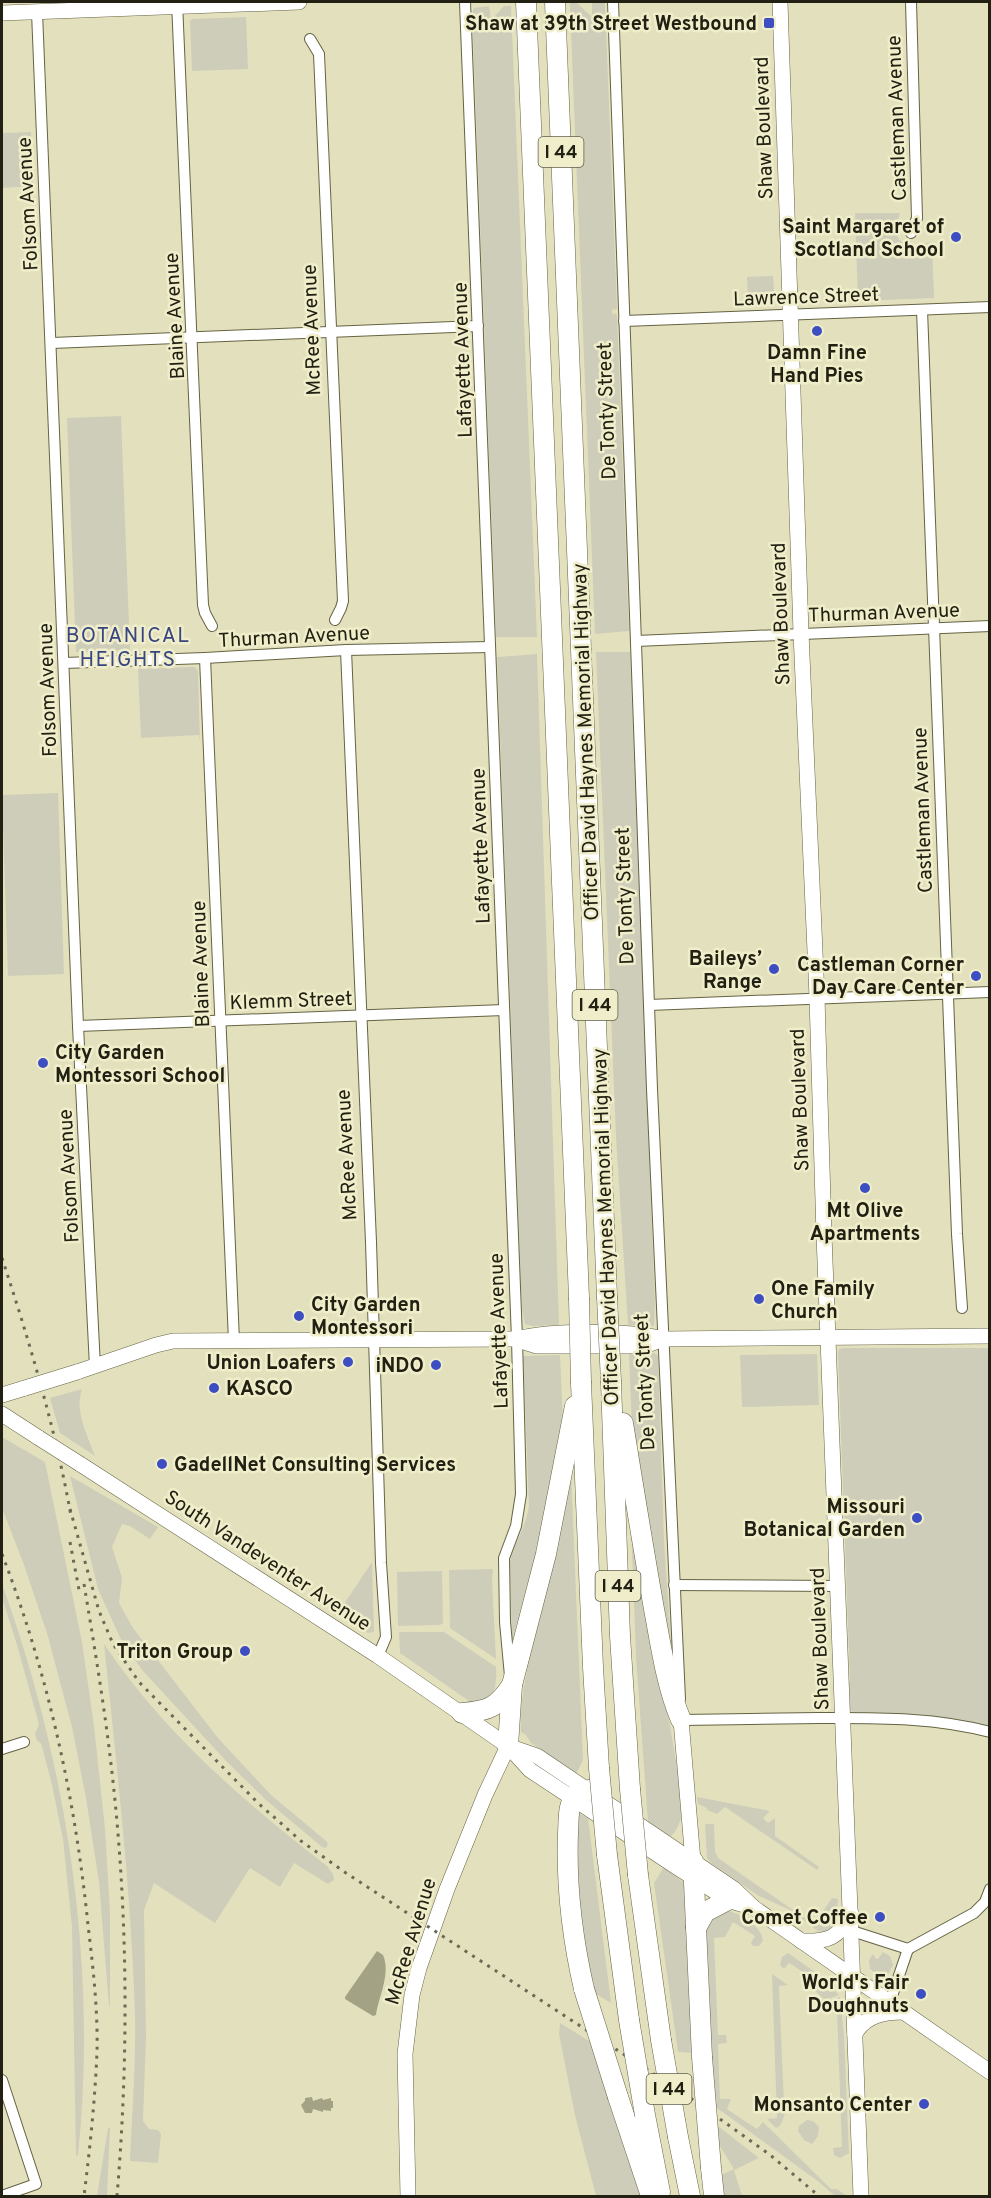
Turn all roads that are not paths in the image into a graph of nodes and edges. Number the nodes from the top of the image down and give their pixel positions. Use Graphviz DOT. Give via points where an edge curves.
graph roads {
  1 [pos="299,2"];
  2 [pos="465,2"];
  3 [pos="613,2"];
  4 [pos="780,2"];
  5 [pos="911,2"];
  6 [pos="177,4"];
  7 [pos="555,4"];
  8 [pos="526,5"];
  9 [pos="37,12"];
  10 [pos="2,13"];
  11 [pos="310,39"];
  12 [pos="911,233"];
  13 [pos="990,307"];
  14 [pos="922,310"];
  15 [pos="790,315"];
  16 [pos="624,321"];
  17 [pos="478,326"];
  18 [pos="333,333"];
  19 [pos="193,338"];
  20 [pos="52,343"];
  21 [pos="335,620"];
  22 [pos="212,626"];
  23 [pos="990,626"];
  24 [pos="933,628"];
  25 [pos="801,633"];
  26 [pos="636,641"];
  27 [pos="490,647"];
  28 [pos="346,650"];
  29 [pos="205,658"];
  30 [pos="64,663"];
  31 [pos="990,992"];
  32 [pos="948,994"];
  33 [pos="817,997"];
  34 [pos="649,1005"];
  35 [pos="504,1010"];
  36 [pos="361,1015"];
  37 [pos="220,1020"];
  38 [pos="78,1026"];
  39 [pos="962,1308"];
  40 [pos="990,1336"];
  41 [pos="828,1338"];
  42 [pos="374,1339"];
  43 [pos="517,1339"];
  44 [pos="663,1339"];
  45 [pos="234,1341"];
  46 [pos="95,1367"];
  47 [pos="611,1382"];
  48 [pos="581,1383"];
  49 [pos="2,1395"];
  50 [pos="2,1414"];
  51 [pos="674,1585"];
  52 [pos="838,1586"];
  53 [pos="378,1656"];
  54 [pos="512,1685"];
  55 [pos="462,1713"];
  56 [pos="843,1718"];
  57 [pos="681,1720"];
  58 [pos="990,1732"];
  59 [pos="24,1742"];
  60 [pos="508,1746"];
  61 [pos="2,1749"];
  62 [pos="581,1794"];
  63 [pos="690,1824"];
  64 [pos="642,1844"];
  65 [pos="666,1844"];
  66 [pos="694,1870"];
  67 [pos="990,1889"];
  68 [pos="728,1900"];
  69 [pos="987,1904"];
  70 [pos="754,1908"];
  71 [pos="851,1913"];
  72 [pos="696,1928"];
  73 [pos="852,1931"];
  74 [pos="801,1941"];
  75 [pos="908,1948"];
  76 [pos="853,1977"];
  77 [pos="890,2002"];
  78 [pos="904,2012"];
  79 [pos="855,2034"];
  80 [pos="990,2072"];
  81 [pos="2,2080"];
  82 [pos="2,2196"];
  83 [pos="408,2196"];
  84 [pos="651,2196"];
  85 [pos="661,2196"];
  86 [pos="690,2196"];
  87 [pos="714,2196"];
  88 [pos="861,2196"];
  1 -- 6 [label="street"];
  2 -- 17 [label="street, Lafayette Avenue"];
  3 -- 16 [label="street, De Tonty Street"];
  4 -- 15 [label="street, Shaw Boulevard"];
  5 -- 12 [label="street, Castleman Avenue" via="917,218"];
  6 -- 9 [label="street"];
  6 -- 19 [label="street, Blaine Avenue"];
  7 -- 47 [label="highway, Officer David Haynes Memorial Highway / I 44, bridge"];
  8 -- 48 [label="highway, Officer David Haynes Memorial Highway / I 44, bridge"];
  9 -- 10 [label="street"];
  9 -- 20 [label="street, Folsom Avenue"];
  11 -- 18 [label="street, McRee Avenue" via="319,54"];
  13 -- 14 [label="street, Lawrence Street"];
  14 -- 15 [label="street, Lawrence Street"];
  14 -- 24 [label="street, Castleman Avenue"];
  15 -- 16 [label="street, Lawrence Street"];
  15 -- 25 [label="street, Shaw Boulevard"];
  16 -- 26 [label="street, De Tonty Street"];
  17 -- 18 [label="street"];
  17 -- 27 [label="street, Lafayette Avenue"];
  18 -- 19 [label="street"];
  18 -- 21 [label="street, McRee Avenue" via="343,601"];
  19 -- 20 [label="street"];
  19 -- 22 [label="street, Blaine Avenue" via="203,605"];
  20 -- 30 [label="street, Folsom Avenue"];
  23 -- 24 [label="street, Thurman Avenue"];
  24 -- 25 [label="street, Thurman Avenue"];
  24 -- 32 [label="street, Castleman Avenue"];
  25 -- 26 [label="street, Thurman Avenue"];
  25 -- 33 [label="street, Shaw Boulevard"];
  26 -- 34 [label="street, De Tonty Street"];
  27 -- 28 [label="street, Thurman Avenue"];
  27 -- 35 [label="street, Lafayette Avenue"];
  28 -- 29 [label="street, Thurman Avenue"];
  28 -- 36 [label="street, McRee Avenue"];
  29 -- 30 [label="street, Thurman Avenue"];
  29 -- 37 [label="street, Blaine Avenue"];
  30 -- 38 [label="street, Folsom Avenue"];
  31 -- 32 [label="street"];
  32 -- 33 [label="street"];
  32 -- 39 [label="street, Castleman Avenue"];
  33 -- 34 [label="street"];
  33 -- 41 [label="street, Shaw Boulevard"];
  34 -- 44 [label="street, De Tonty Street"];
  35 -- 36 [label="street, Klemm Street"];
  35 -- 43 [label="street, Lafayette Avenue"];
  36 -- 37 [label="street, Klemm Street"];
  36 -- 42 [label="street, McRee Avenue"];
  37 -- 38 [label="street, Klemm Street"];
  37 -- 45 [label="street, Blaine Avenue"];
  38 -- 46 [label="street, Folsom Avenue"];
  40 -- 41 [label="street"];
  41 -- 44 [label="street"];
  41 -- 52 [label="street, Shaw Boulevard"];
  42 -- 43 [label="street"];
  42 -- 45 [label="street"];
  42 -- 53 [label="street, McRee Avenue" via="386,1637"];
  43 -- 44 [label="street" via="618,1334"];
  43 -- 54 [label="street, Lafayette Avenue" via="521,1494 516,1526 504,1558 505,1632"];
  44 -- 51 [label="street, De Tonty Street"];
  45 -- 46 [label="street" via="165,1342"];
  46 -- 49 [label="street, bridge"];
  47 -- 57 [label="highway" via="623,1422 663,1659"];
  47 -- 86 [label="highway, Officer David Haynes Memorial Highway / I 44, bridge" via="622,1677 638,1875 661,2040"];
  48 -- 54 [label="highway" via="546,1554"];
  48 -- 85 [label="highway, Officer David Haynes Memorial Highway / I 44, bridge" via="593,1667 607,1855 629,2019"];
  50 -- 53 [label="street, South Vandeventer Avenue, bridge"];
  51 -- 52 [label="street"];
  51 -- 57 [label="street, De Tonty Street"];
  52 -- 56 [label="street, Shaw Boulevard"];
  53 -- 55 [label="street, South Vandeventer Avenue"];
  54 -- 55 [label="highway" via="493,1707"];
  54 -- 60 [label="highway"];
  55 -- 60 [label="street, South Vandeventer Avenue"];
  56 -- 57 [label="street"];
  56 -- 58 [label="street" via="935,1721"];
  56 -- 71 [label="street, Shaw Boulevard"];
  57 -- 63 [label="street, De Tonty Street"];
  59 -- 61 [label="street"];
  60 -- 62 [label="street, South Vandeventer Avenue" via="537,1756"];
  60 -- 83 [label="street, McRee Avenue" via="447,1889 412,1995 405,2054"];
  62 -- 64 [label="street, South Vandeventer Avenue"];
  62 -- 65 [label="street, South Vandeventer Avenue"];
  62 -- 84 [label="highway, bridge" via="569,1811 572,1930 584,1989"];
  63 -- 65 [label="street" via="678,1840"];
  63 -- 66 [label="street, De Tonty Street"];
  64 -- 65 [label="street"];
  64 -- 66 [label="street, South Vandeventer Avenue"];
  65 -- 66 [label="street, South Vandeventer Avenue"];
  66 -- 68 [label="street, South Vandeventer Avenue"];
  66 -- 70 [label="street, South Vandeventer Avenue" via="734,1889"];
  66 -- 72 [label="highway"];
  67 -- 69 [label="street"];
  68 -- 70 [label="street, South Vandeventer Avenue"];
  68 -- 72 [label="highway" via="705,1912"];
  69 -- 75 [label="street"];
  70 -- 74 [label="street, South Vandeventer Avenue"];
  71 -- 73 [label="street, Shaw Boulevard"];
  71 -- 74 [label="street" via="835,1936"];
  72 -- 87 [label="highway, bridge"];
  73 -- 75 [label="street"];
  73 -- 76 [label="street, Shaw Boulevard"];
  74 -- 76 [label="street, South Vandeventer Avenue"];
  75 -- 77 [label="street"];
  76 -- 77 [label="street, South Vandeventer Avenue"];
  76 -- 79 [label="street, Shaw Boulevard"];
  77 -- 78 [label="street, South Vandeventer Avenue"];
  78 -- 79 [label="street" via="873,2016"];
  78 -- 80 [label="street, South Vandeventer Avenue"];
  79 -- 88 [label="street, Shaw Boulevard"];
  81 -- 82 [label="street" via="36,2184"];
}
